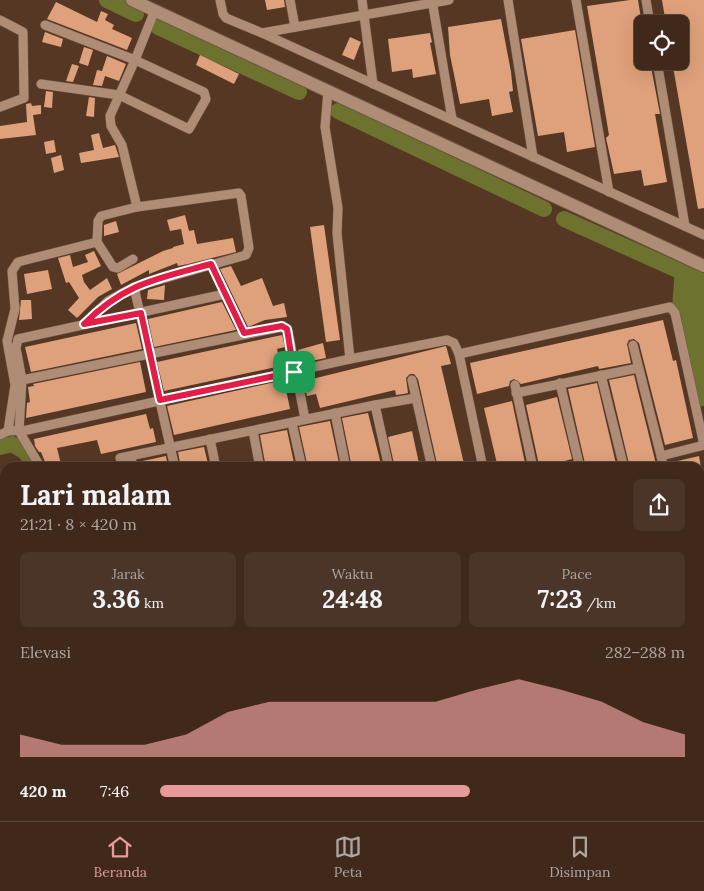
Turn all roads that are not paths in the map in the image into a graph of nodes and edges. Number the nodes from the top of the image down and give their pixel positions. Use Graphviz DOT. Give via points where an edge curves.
graph roads {
  1 [pos="132,0"];
  2 [pos="220,0"];
  3 [pos="290,0"];
  4 [pos="362,0"];
  5 [pos="449,0"];
  6 [pos="508,0"];
  7 [pos="576,0"];
  8 [pos="646,0"];
  9 [pos="432,1"];
  10 [pos="154,11"];
  11 [pos="364,14"];
  12 [pos="648,15"];
  13 [pos="0,20"];
  14 [pos="45,24"];
  15 [pos="295,27"];
  16 [pos="262,33"];
  17 [pos="135,60"];
  18 [pos="659,70"];
  19 [pos="41,84"];
  20 [pos="373,84"];
  21 [pos="328,92"];
  22 [pos="118,95"];
  23 [pos="0,107"];
  24 [pos="452,119"];
  25 [pos="533,157"];
  26 [pos="609,192"];
  27 [pos="137,207"];
  28 [pos="685,226"];
  29 [pos="704,235"];
  30 [pos="97,242"];
  31 [pos="133,259"];
  32 [pos="211,264"];
  33 [pos="704,266"];
  34 [pos="134,287"];
  35 [pos="225,294"];
  36 [pos="141,313"];
  37 [pos="84,324"];
  38 [pos="244,333"];
  39 [pos="633,345"];
  40 [pos="150,353"];
  41 [pos="459,354"];
  42 [pos="350,359"];
  43 [pos="638,368"];
  44 [pos="294,372"];
  45 [pos="601,375"];
  46 [pos="22,380"];
  47 [pos="412,380"];
  48 [pos="560,383"];
  49 [pos="416,398"];
  50 [pos="160,400"];
  51 [pos="375,405"];
  52 [pos="700,407"];
  53 [pos="335,413"];
  54 [pos="305,419"];
  55 [pos="292,423"];
  56 [pos="19,431"];
  57 [pos="252,431"];
  58 [pos="4,433"];
  59 [pos="210,439"];
  60 [pos="704,445"];
  61 [pos="170,449"];
  62 [pos="661,456"];
  63 [pos="131,457"];
  64 [pos="120,458"];
  65 [pos="37,462"];
  66 [pos="132,462"];
  67 [pos="173,462"];
  68 [pos="215,462"];
  69 [pos="259,462"];
  70 [pos="301,462"];
  71 [pos="345,462"];
  72 [pos="387,462"];
  73 [pos="431,462"];
  74 [pos="482,462"];
  75 [pos="532,462"];
  76 [pos="579,462"];
  77 [pos="623,462"];
  78 [pos="662,462"];
  1 -- 10 [label="street"];
  2 -- 16 [label="street" via="228,20"];
  3 -- 15 [label="street"];
  4 -- 11 [label="street"];
  5 -- 9 [label="street"];
  6 -- 25 [label="street"];
  7 -- 26 [label="street"];
  8 -- 12 [label="street"];
  9 -- 11 [label="street"];
  9 -- 24 [label="street"];
  10 -- 17 [label="street"];
  10 -- 21 [label="street"];
  11 -- 15 [label="street"];
  11 -- 20 [label="street"];
  13 -- 23 [label="street" via="23,32 24,98"];
  14 -- 17 [label="street"];
  15 -- 16 [label="street"];
  16 -- 20 [label="street"];
  17 -- 22 [label="street"];
  17 -- 22 [label="street" via="204,92 206,99 188,129"];
  18 -- 28 [label="street"];
  19 -- 22 [label="street"];
  20 -- 24 [label="street"];
  21 -- 33 [label="street"];
  21 -- 42 [label="street" via="325,127 338,208 336,232"];
  22 -- 27 [label="street" via="110,120 124,148"];
  24 -- 25 [label="street"];
  25 -- 26 [label="street"];
  26 -- 28 [label="street"];
  27 -- 30 [label="street" via="101,216"];
  27 -- 32 [label="street" via="240,194 246,255"];
  28 -- 29 [label="street"];
  30 -- 31 [label="street" via="113,267 118,268"];
  30 -- 58 [label="street" via="18,262 13,268 15,309 7,340 15,385"];
  32 -- 34 [label="street"];
  32 -- 35 [label="street"];
  34 -- 36 [label="street"];
  34 -- 37 [label="street" via="108,301"];
  35 -- 36 [label="street"];
  35 -- 38 [label="street"];
  36 -- 37 [label="street"];
  36 -- 40 [label="street"];
  37 -- 46 [label="street" via="18,339 16,348"];
  38 -- 40 [label="street"];
  38 -- 44 [label="street" via="286,328"];
  39 -- 43 [label="street"];
  40 -- 46 [label="street"];
  40 -- 50 [label="street"];
  41 -- 42 [label="street" via="454,343 447,340"];
  41 -- 52 [label="street" via="668,306 675,313"];
  41 -- 74 [label="street"];
  42 -- 44 [label="street"];
  43 -- 45 [label="street"];
  43 -- 62 [label="street"];
  44 -- 50 [label="street"];
  44 -- 54 [label="street"];
  45 -- 48 [label="street"];
  45 -- 77 [label="street"];
  46 -- 56 [label="street"];
  47 -- 49 [label="street"];
  48 -- 75 [label="street" via="515,389"];
  48 -- 76 [label="street"];
  49 -- 51 [label="street"];
  49 -- 73 [label="street"];
  50 -- 56 [label="street"];
  50 -- 61 [label="street"];
  51 -- 53 [label="street"];
  51 -- 72 [label="street"];
  52 -- 60 [label="street"];
  53 -- 54 [label="street"];
  53 -- 71 [label="street"];
  54 -- 55 [label="street"];
  55 -- 57 [label="street"];
  55 -- 70 [label="street"];
  56 -- 58 [label="street"];
  56 -- 65 [label="street"];
  57 -- 59 [label="street"];
  57 -- 69 [label="street"];
  59 -- 61 [label="street"];
  59 -- 68 [label="street"];
  60 -- 62 [label="street"];
  61 -- 63 [label="street"];
  61 -- 67 [label="street"];
  62 -- 78 [label="street"];
  63 -- 64 [label="street"];
  63 -- 66 [label="street"];
}
